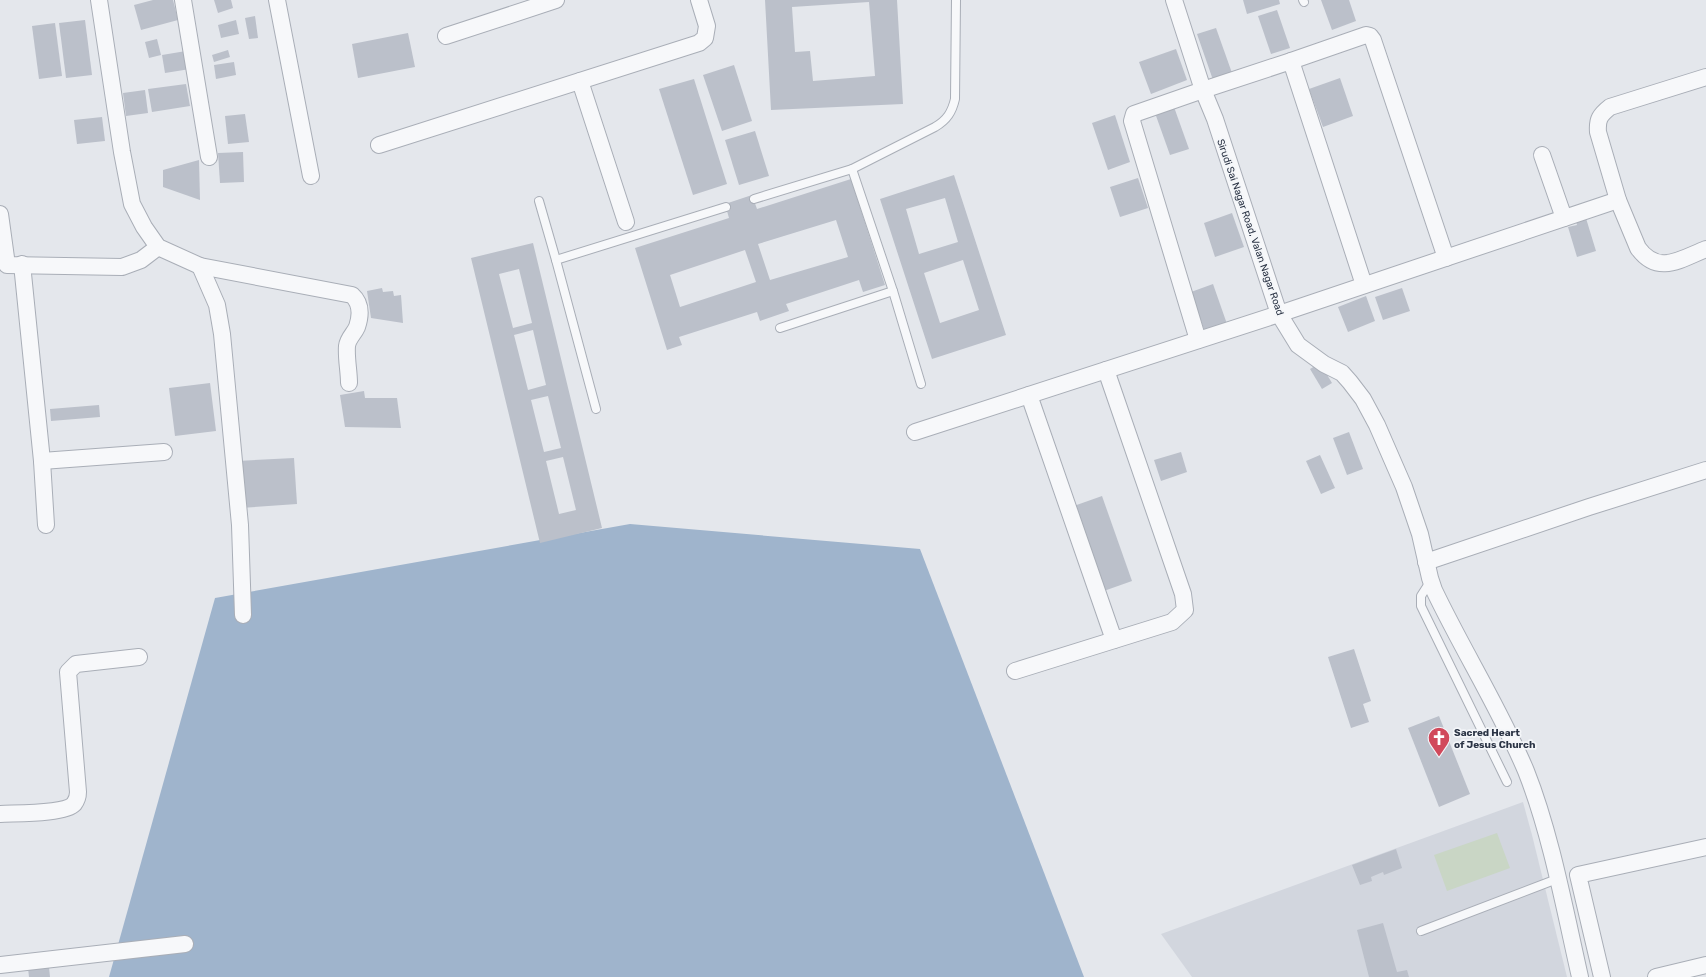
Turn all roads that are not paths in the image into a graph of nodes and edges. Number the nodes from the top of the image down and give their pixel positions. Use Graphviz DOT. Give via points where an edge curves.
graph roads {
  1 [pos="100,0"];
  2 [pos="183,0"];
  3 [pos="277,0"];
  4 [pos="556,0"];
  5 [pos="699,0"];
  6 [pos="956,0"];
  7 [pos="1174,0"];
  8 [pos="446,36"];
  9 [pos="1291,61"];
  10 [pos="1706,77"];
  11 [pos="580,81"];
  12 [pos="1203,90"];
  13 [pos="379,144"];
  14 [pos="1542,155"];
  15 [pos="209,157"];
  16 [pos="852,169"];
  17 [pos="311,176"];
  18 [pos="754,199"];
  19 [pos="1618,200"];
  20 [pos="539,201"];
  21 [pos="726,207"];
  22 [pos="0,214"];
  23 [pos="1564,218"];
  24 [pos="626,222"];
  25 [pos="158,247"];
  26 [pos="1706,249"];
  27 [pos="1446,258"];
  28 [pos="556,260"];
  29 [pos="10,264"];
  30 [pos="200,266"];
  31 [pos="1364,285"];
  32 [pos="893,291"];
  33 [pos="1279,314"];
  34 [pos="780,328"];
  35 [pos="1198,340"];
  36 [pos="1106,370"];
  37 [pos="349,383"];
  38 [pos="921,384"];
  39 [pos="1029,395"];
  40 [pos="596,409"];
  41 [pos="915,432"];
  42 [pos="164,452"];
  43 [pos="42,461"];
  44 [pos="1706,470"];
  45 [pos="46,525"];
  46 [pos="1426,562"];
  47 [pos="1430,582"];
  48 [pos="243,615"];
  49 [pos="1114,640"];
  50 [pos="139,657"];
  51 [pos="1015,671"];
  52 [pos="1508,782"];
  53 [pos="0,814"];
  54 [pos="1706,847"];
  55 [pos="1558,884"];
  56 [pos="1581,885"];
  57 [pos="1421,931"];
  58 [pos="185,944"];
  59 [pos="0,965"];
  60 [pos="1706,965"];
  61 [pos="1580,977"];
  62 [pos="1602,977"];
  63 [pos="1656,977"];
  1 -- 25 [label="street" via="132,204"];
  2 -- 15 [label="street"];
  3 -- 17 [label="street"];
  4 -- 8 [label="street"];
  5 -- 11 [label="street" via="707,26 705,38 699,43"];
  6 -- 16 [label="lane" via="954,99 949,116 935,127"];
  7 -- 12 [label="street, Sirudi Sai Nagar Road, Valan Nagar Road"];
  9 -- 12 [label="street"];
  9 -- 27 [label="street" via="1366,35 1370,36"];
  9 -- 31 [label="street"];
  10 -- 19 [label="street" via="1610,108 1602,114 1597,122 1598,132"];
  11 -- 13 [label="street"];
  11 -- 24 [label="street"];
  12 -- 33 [label="street, Sirudi Sai Nagar Road, Valan Nagar Road"];
  12 -- 35 [label="street" via="1134,114 1132,121"];
  14 -- 23 [label="street"];
  16 -- 18 [label="lane"];
  16 -- 32 [label="lane"];
  19 -- 23 [label="street"];
  19 -- 26 [label="street" via="1638,248 1650,261 1668,264"];
  20 -- 28 [label="lane"];
  21 -- 28 [label="lane"];
  22 -- 29 [label="street"];
  23 -- 27 [label="street"];
  25 -- 29 [label="street" via="141,260 122,266"];
  25 -- 30 [label="street"];
  27 -- 31 [label="street"];
  28 -- 40 [label="lane"];
  29 -- 43 [label="street"];
  30 -- 37 [label="street" via="352,295 357,300 360,314 357,327 347,344"];
  30 -- 48 [label="street" via="217,305 222,334 240,525"];
  31 -- 33 [label="street"];
  32 -- 34 [label="lane"];
  32 -- 38 [label="lane"];
  33 -- 35 [label="street"];
  33 -- 46 [label="street, Sirudi Sai Nagar Road, Valan Nagar Road" via="1298,346 1342,373 1363,399 1404,487 1420,534"];
  35 -- 36 [label="street"];
  36 -- 39 [label="street"];
  36 -- 49 [label="street" via="1183,594 1185,610 1172,622"];
  39 -- 41 [label="street"];
  39 -- 49 [label="street"];
  42 -- 43 [label="street"];
  43 -- 45 [label="street"];
  44 -- 46 [label="street"];
  46 -- 47 [label="street, Sirudi Sai Nagar Road, Valan Nagar Road"];
  47 -- 52 [label="lane" via="1421,596 1421,606"];
  47 -- 55 [label="street, Sirudi Sai Nagar Road, Valan Nagar Road" via="1526,772 1538,806"];
  49 -- 51 [label="street"];
  50 -- 53 [label="street" via="76,664 68,672 78,792 74,805 59,810"];
  54 -- 56 [label="street" via="1578,875"];
  55 -- 56 [label="street"];
  55 -- 57 [label="lane"];
  55 -- 61 [label="street, Sirudi Sai Nagar Road, Valan Nagar Road"];
  56 -- 62 [label="street"];
  58 -- 59 [label="street"];
  60 -- 63 [label="street"];
}
